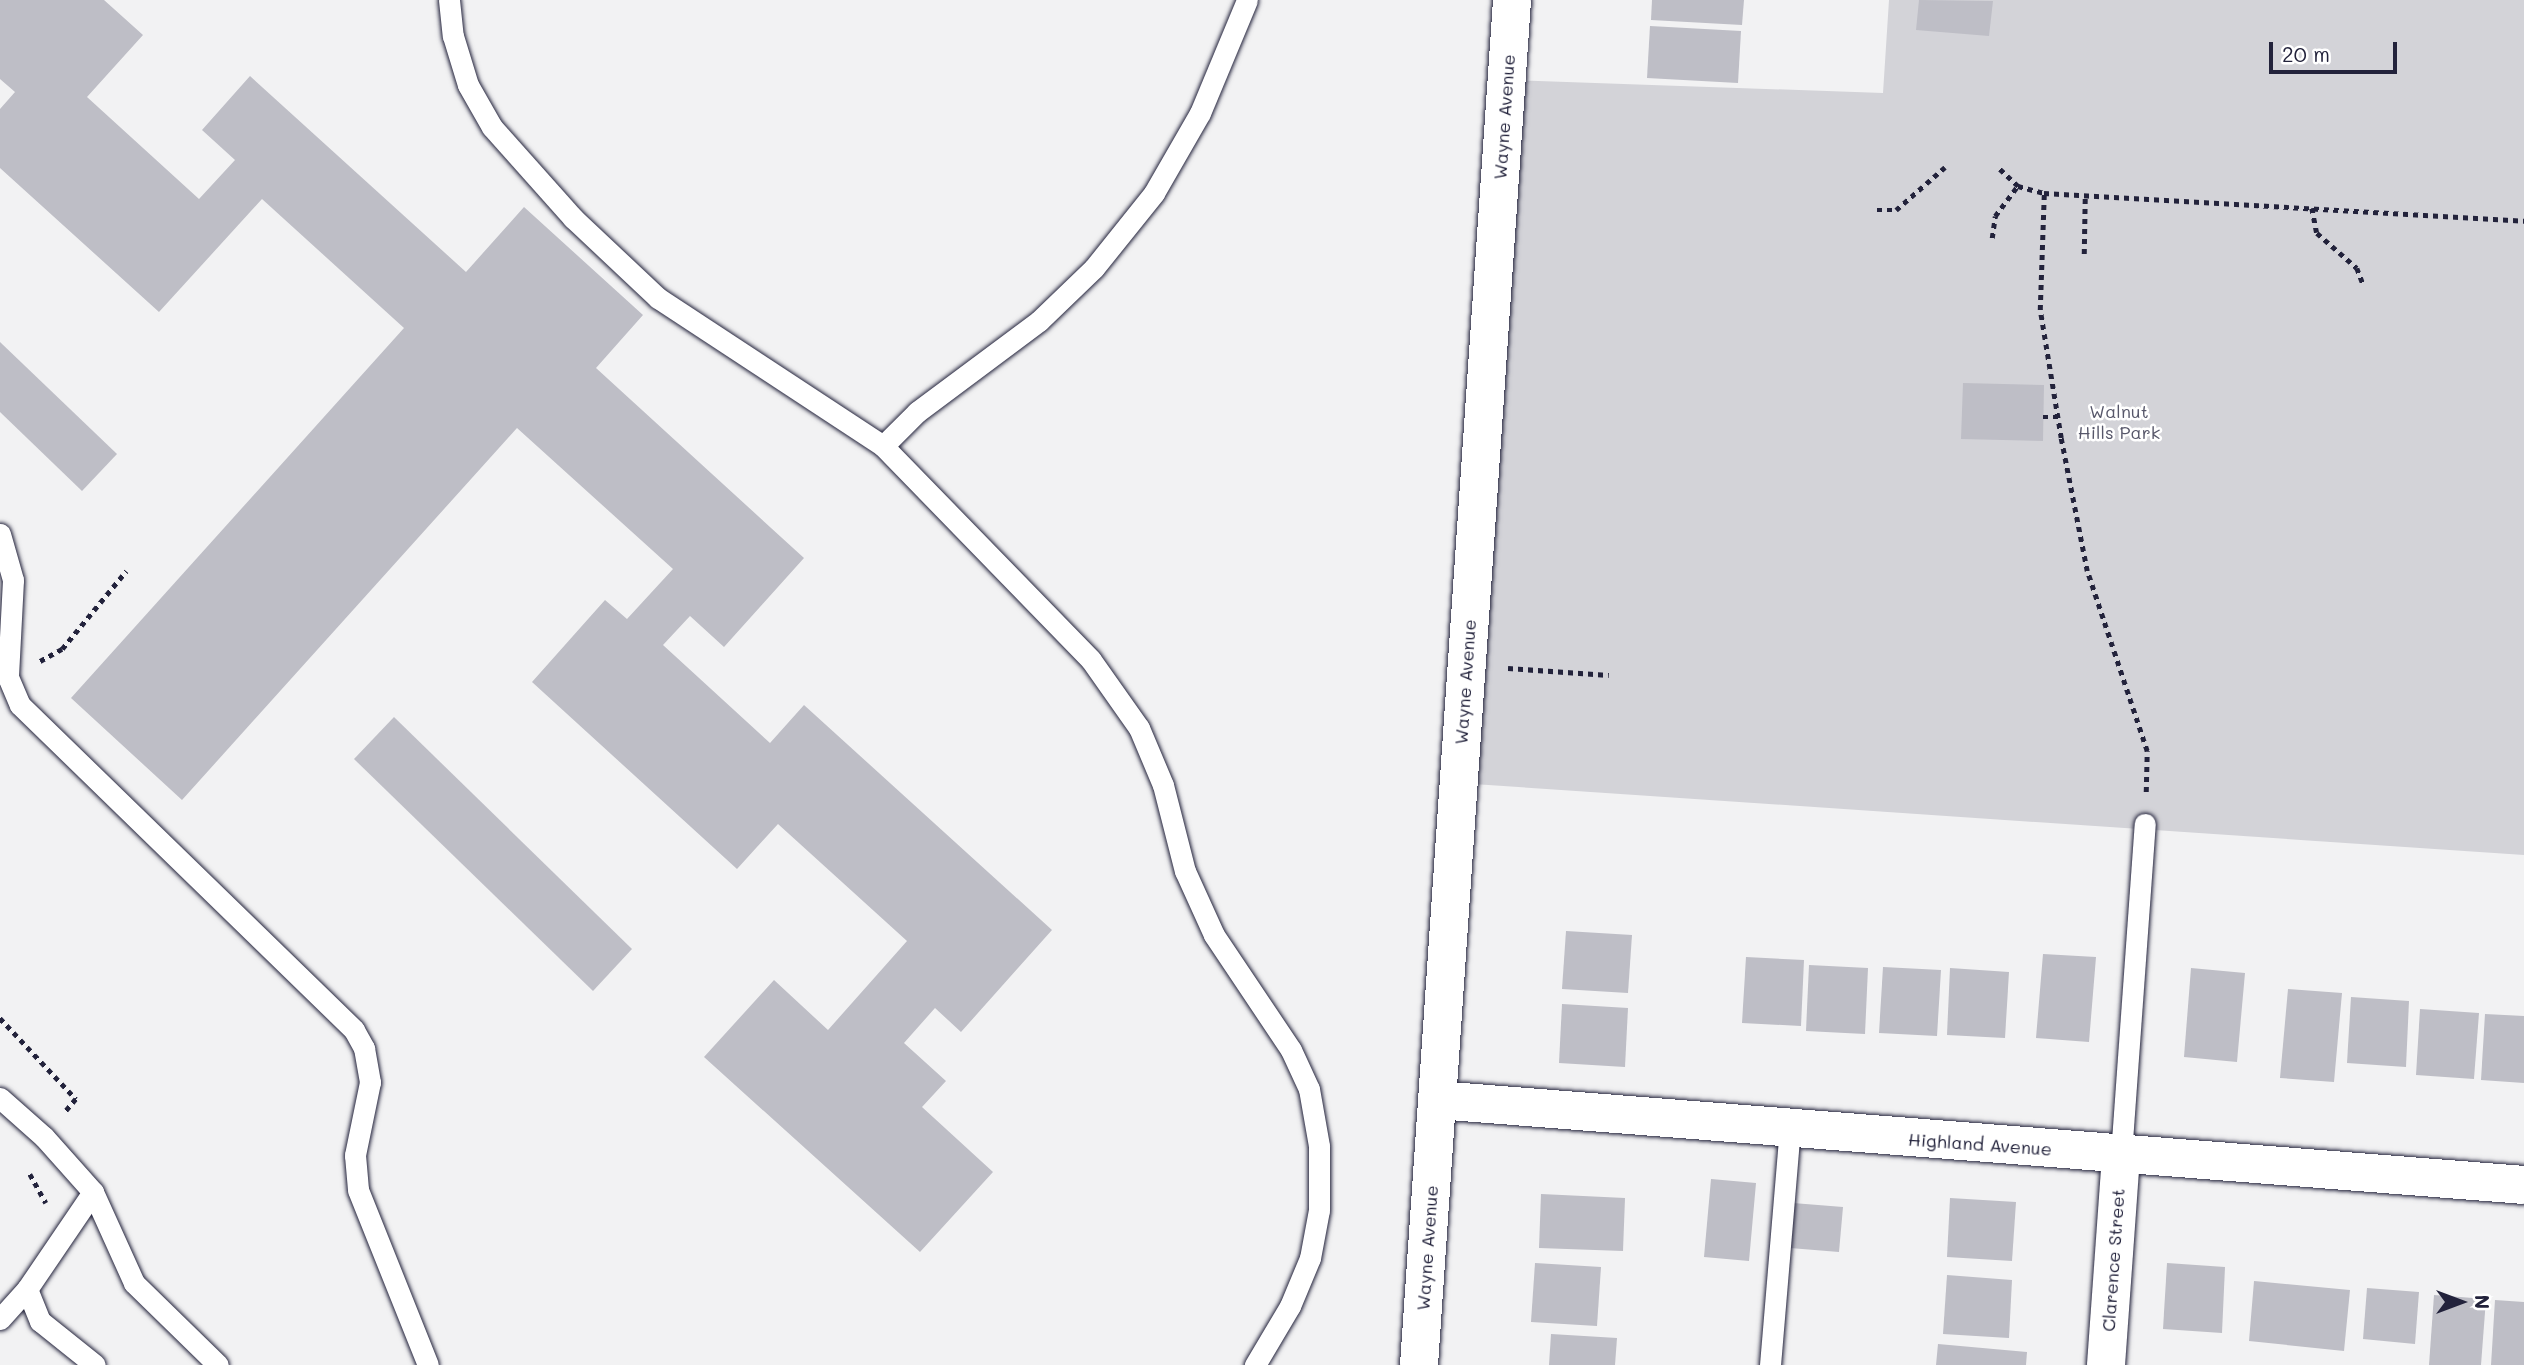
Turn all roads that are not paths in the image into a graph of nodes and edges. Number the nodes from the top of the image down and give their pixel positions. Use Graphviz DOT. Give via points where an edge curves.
graph roads {
  1 [pos="449,0"];
  2 [pos="1247,0"];
  3 [pos="1512,0"];
  4 [pos="883,446"];
  5 [pos="0,534"];
  6 [pos="2145,824"];
  7 [pos="0,1098"];
  8 [pos="1437,1100"];
  9 [pos="1790,1129"];
  10 [pos="2121,1155"];
  11 [pos="2524,1185"];
  12 [pos="93,1192"];
  13 [pos="27,1289"];
  14 [pos="0,1319"];
  15 [pos="95,1365"];
  16 [pos="218,1365"];
  17 [pos="428,1365"];
  18 [pos="1255,1365"];
  19 [pos="1419,1365"];
  20 [pos="1770,1365"];
  21 [pos="2106,1365"];
  1 -- 4 [label="lane" via="453,36 468,85 492,127 573,218 659,298"];
  2 -- 4 [label="lane" via="1200,113 1154,193 1094,268 1039,321 917,412"];
  3 -- 8 [label="main road, Wayne Avenue"];
  4 -- 18 [label="lane" via="1091,660 1139,727 1163,785 1185,871 1214,934 1291,1050 1308,1089 1319,1146 1319,1210 1312,1246 1290,1306"];
  5 -- 17 [label="lane" via="13,580 8,677 20,705 354,1030 370,1082 355,1155 358,1189"];
  6 -- 10 [label="lane"];
  7 -- 12 [label="lane" via="44,1137"];
  8 -- 9 [label="main road, Highland Avenue"];
  8 -- 19 [label="main road, Wayne Avenue"];
  9 -- 10 [label="main road, Highland Avenue"];
  9 -- 20 [label="lane"];
  10 -- 11 [label="main road, Highland Avenue"];
  10 -- 21 [label="main road, Clarence Street"];
  12 -- 13 [label="lane"];
  12 -- 16 [label="lane" via="134,1283"];
  13 -- 14 [label="lane"];
  13 -- 15 [label="lane" via="40,1321"];
}
